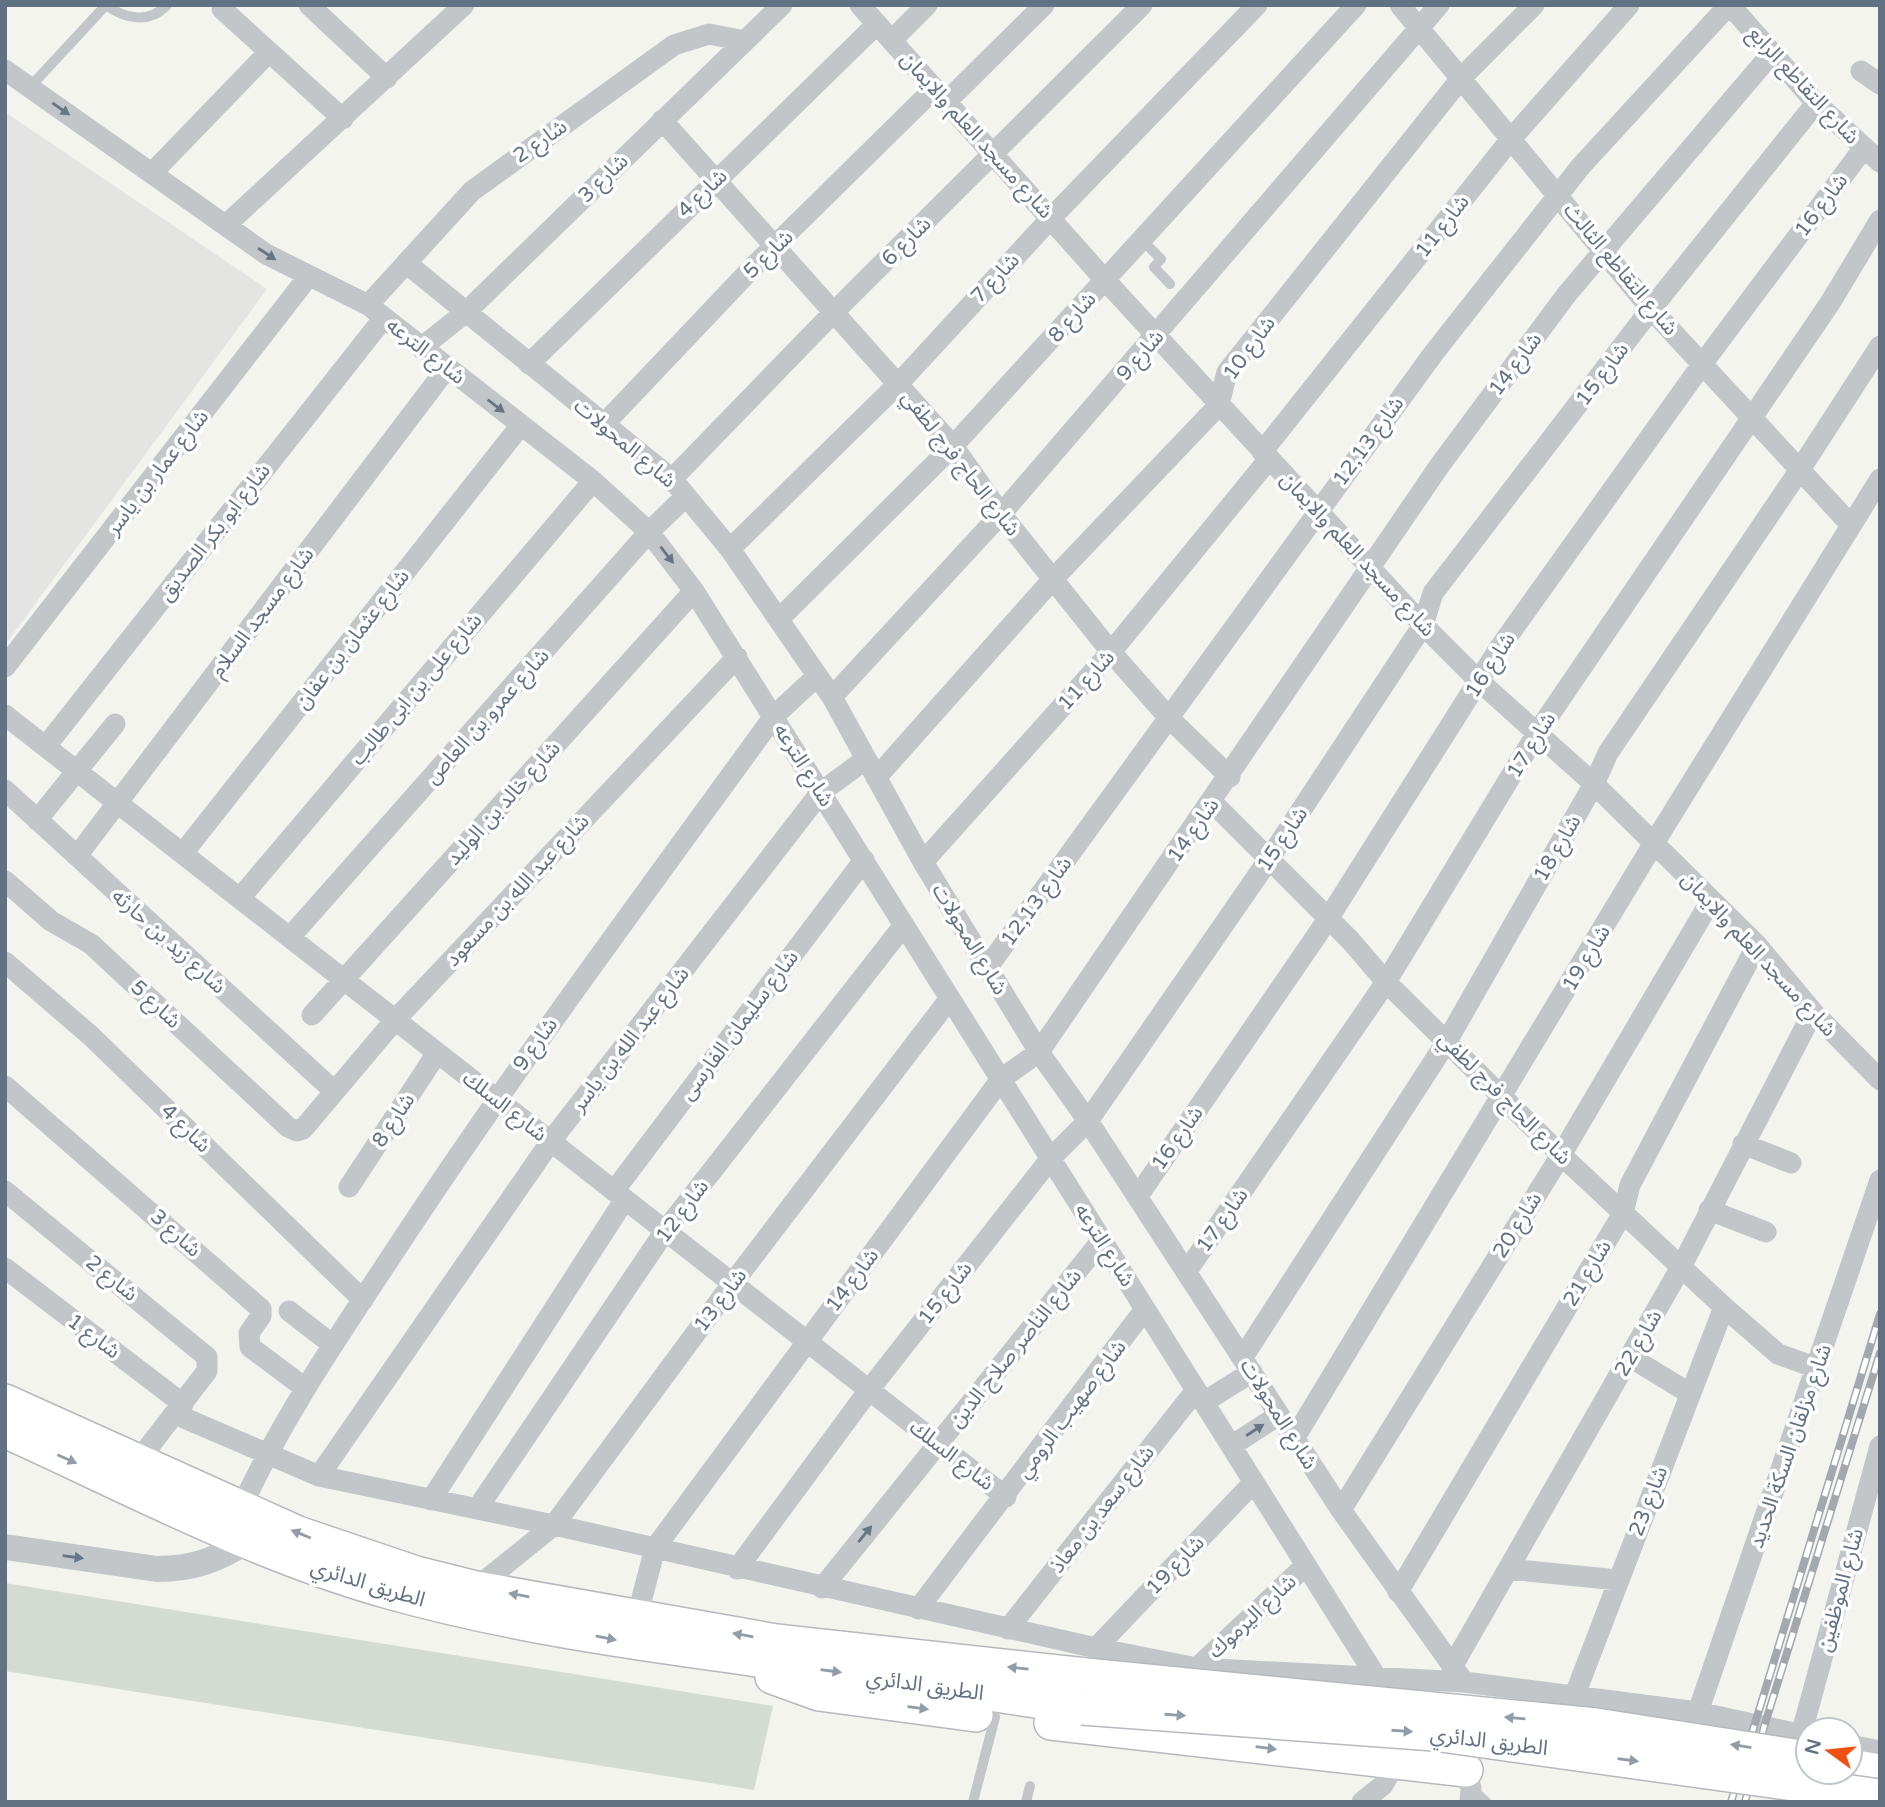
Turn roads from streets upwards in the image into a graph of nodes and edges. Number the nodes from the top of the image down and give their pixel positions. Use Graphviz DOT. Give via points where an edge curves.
graph roads {
  1 [pos="309,5"];
  2 [pos="464,5"];
  3 [pos="782,5"];
  4 [pos="860,5"];
  5 [pos="927,5"];
  6 [pos="1044,5"];
  7 [pos="1142,5"];
  8 [pos="1257,5"];
  9 [pos="1356,5"];
  10 [pos="1400,5"];
  11 [pos="1439,5"];
  12 [pos="1534,5"];
  13 [pos="1629,5"];
  14 [pos="1730,5"];
  15 [pos="222,9"];
  16 [pos="877,24"];
  17 [pos="1421,30"];
  18 [pos="892,40"];
  19 [pos="745,41"];
  20 [pos="269,52"];
  21 [pos="1772,53"];
  22 [pos="5,70"];
  23 [pos="1861,71"];
  24 [pos="1462,77"];
  25 [pos="387,78"];
  26 [pos="1880,84"];
  27 [pos="941,95"];
  28 [pos="1816,103"];
  29 [pos="343,120"];
  30 [pos="662,120"];
  31 [pos="1511,139"];
  32 [pos="1863,149"];
  33 [pos="994,153"];
  34 [pos="1880,162"];
  35 [pos="153,172"];
  36 [pos="716,180"];
  37 [pos="1559,193"];
  38 [pos="1052,217"];
  39 [pos="1880,220"];
  40 [pos="227,224"];
  41 [pos="775,247"];
  42 [pos="1604,250"];
  43 [pos="406,263"];
  44 [pos="308,277"];
  45 [pos="1105,280"];
  46 [pos="1651,309"];
  47 [pos="376,312"];
  48 [pos="466,312"];
  49 [pos="833,313"];
  50 [pos="1157,335"];
  51 [pos="1880,346"];
  52 [pos="421,348"];
  53 [pos="1703,363"];
  54 [pos="529,364"];
  55 [pos="447,368"];
  56 [pos="899,383"];
  57 [pos="1219,405"];
  58 [pos="1753,417"];
  59 [pos="605,423"];
  60 [pos="521,425"];
  61 [pos="953,446"];
  62 [pos="1266,456"];
  63 [pos="1799,471"];
  64 [pos="672,479"];
  65 [pos="1880,479"];
  66 [pos="593,481"];
  67 [pos="686,496"];
  68 [pos="1317,510"];
  69 [pos="1001,514"];
  70 [pos="1851,525"];
  71 [pos="649,532"];
  72 [pos="730,549"];
  73 [pos="1372,568"];
  74 [pos="1053,579"];
  75 [pos="694,591"];
  76 [pos="779,619"];
  77 [pos="1423,625"];
  78 [pos="1111,652"];
  79 [pos="737,657"];
  80 [pos="5,667"];
  81 [pos="817,676"];
  82 [pos="1479,681"];
  83 [pos="832,697"];
  84 [pos="5,715"];
  85 [pos="774,716"];
  86 [pos="1169,718"];
  87 [pos="115,724"];
  88 [pos="1537,733"];
  89 [pos="46,746"];
  90 [pos="866,759"];
  91 [pos="77,771"];
  92 [pos="1230,777"];
  93 [pos="876,778"];
  94 [pos="1594,784"];
  95 [pos="5,790"];
  96 [pos="821,792"];
  97 [pos="117,802"];
  98 [pos="1212,802"];
  99 [pos="37,820"];
  100 [pos="1654,843"];
  101 [pos="183,853"];
  102 [pos="77,856"];
  103 [pos="1269,859"];
  104 [pos="864,860"];
  105 [pos="923,862"];
  106 [pos="5,881"];
  107 [pos="240,898"];
  108 [pos="1710,902"];
  109 [pos="1328,919"];
  110 [pos="905,925"];
  111 [pos="290,937"];
  112 [pos="1757,946"];
  113 [pos="5,962"];
  114 [pos="987,968"];
  115 [pos="344,979"];
  116 [pos="1386,982"];
  117 [pos="950,998"];
  118 [pos="1813,1012"];
  119 [pos="312,1015"];
  120 [pos="395,1020"];
  121 [pos="1447,1041"];
  122 [pos="1039,1052"];
  123 [pos="437,1053"];
  124 [pos="1001,1079"];
  125 [pos="1880,1080"];
  126 [pos="5,1086"];
  127 [pos="334,1091"];
  128 [pos="496,1098"];
  129 [pos="1503,1098"];
  130 [pos="1088,1121"];
  131 [pos="303,1129"];
  132 [pos="551,1141"];
  133 [pos="1743,1144"];
  134 [pos="1561,1155"];
  135 [pos="1051,1158"];
  136 [pos="1791,1163"];
  137 [pos="1880,1180"];
  138 [pos="349,1187"];
  139 [pos="5,1191"];
  140 [pos="620,1195"];
  141 [pos="1138,1196"];
  142 [pos="1709,1210"];
  143 [pos="1623,1213"];
  144 [pos="665,1231"];
  145 [pos="1766,1232"];
  146 [pos="1102,1240"];
  147 [pos="1681,1267"];
  148 [pos="5,1268"];
  149 [pos="1187,1271"];
  150 [pos="732,1284"];
  151 [pos="363,1300"];
  152 [pos="1724,1307"];
  153 [pos="1145,1309"];
  154 [pos="289,1311"];
  155 [pos="806,1341"];
  156 [pos="333,1345"];
  157 [pos="1630,1357"];
  158 [pos="1248,1364"];
  159 [pos="1817,1368"];
  160 [pos="305,1388"];
  161 [pos="869,1390"];
  162 [pos="1689,1393"];
  163 [pos="1200,1396"];
  164 [pos="5,1401"];
  165 [pos="179,1409"];
  166 [pos="1279,1415"];
  167 [pos="5,1431"];
  168 [pos="1294,1439"];
  169 [pos="938,1444"];
  170 [pos="1231,1446"];
  171 [pos="1880,1446"];
  172 [pos="267,1452"];
  173 [pos="138,1461"];
  174 [pos="319,1476"];
  175 [pos="1254,1482"];
  176 [pos="1006,1497"];
  177 [pos="431,1500"];
  178 [pos="241,1508"];
  179 [pos="477,1509"];
  180 [pos="1341,1510"];
  181 [pos="554,1525"];
  182 [pos="247,1541"];
  183 [pos="5,1547"];
  184 [pos="655,1548"];
  185 [pos="1306,1564"];
  186 [pos="737,1569"];
  187 [pos="1508,1569"];
  188 [pos="1618,1580"];
  189 [pos="476,1588"];
  190 [pos="822,1588"];
  191 [pos="1398,1592"];
  192 [pos="918,1609"];
  193 [pos="638,1617"];
  194 [pos="1008,1629"];
  195 [pos="736,1657"];
  196 [pos="1091,1662"];
  197 [pos="1197,1668"];
  198 [pos="1375,1675"];
  199 [pos="1458,1675"];
  200 [pos="1423,1678"];
  201 [pos="1574,1696"];
  202 [pos="1698,1712"];
  203 [pos="1813,1716"];
  204 [pos="1794,1740"];
  205 [pos="1794,1742"];
  206 [pos="1395,1763"];
  207 [pos="1473,1790"];
  208 [pos="1880,1796"];
  209 [pos="1362,1802"];
  1 -- 25 [label="street"];
  2 -- 25 [label="street"];
  3 -- 19 [label="street, شارع 3"];
  4 -- 16 [label="street, شارع مسجد العلم والايمان"];
  5 -- 18 [label="street"];
  6 -- 27 [label="street, شارع 5"];
  7 -- 33 [label="street, شارع 6"];
  8 -- 38 [label="street, شارع 7"];
  9 -- 45 [label="street, شارع 8"];
  10 -- 17 [label="street, شارع التقاطع الثالث"];
  11 -- 17 [label="street, شارع 9"];
  12 -- 24 [label="street, شارع 10"];
  13 -- 31 [label="street, شارع 11"];
  14 -- 21 [label="street, شارع التقاطع الرابع"];
  14 -- 37 [label="street, شارع 12,13"];
  15 -- 20 [label="street"];
  16 -- 18 [label="street, شارع مسجد العلم والايمان"];
  16 -- 36 [label="street, شارع 4"];
  17 -- 24 [label="street, شارع التقاطع الثالث"];
  17 -- 50 [label="street, شارع 9"];
  18 -- 27 [label="street, شارع مسجد العلم والايمان"];
  19 -- 30 [label="street, شارع 3"];
  19 -- 43 [label="street, شارع 2" via="709,34 674,45 472,191"];
  20 -- 29 [label="street"];
  20 -- 35 [label="street"];
  21 -- 28 [label="street, شارع التقاطع الرابع"];
  21 -- 42 [label="street, شارع 14"];
  22 -- 35 [label="street, شارع الترعه, one-way"];
  23 -- 26 [label="street"];
  24 -- 31 [label="street, شارع التقاطع الثالث"];
  24 -- 57 [label="street, شارع 10" via="1227,372"];
  25 -- 29 [label="street"];
  27 -- 33 [label="street, شارع مسجد العلم والايمان"];
  27 -- 41 [label="street, شارع 5"];
  28 -- 32 [label="street, شارع التقاطع الرابع"];
  28 -- 46 [label="street, شارع 15"];
  29 -- 40 [label="street"];
  30 -- 36 [label="street, شارع الحاج فرج لطفي"];
  30 -- 48 [label="street, شارع 3"];
  31 -- 37 [label="street, شارع التقاطع الثالث"];
  31 -- 62 [label="street, شارع 11"];
  32 -- 34 [label="street, شارع التقاطع الرابع"];
  32 -- 53 [label="street, شارع 16"];
  33 -- 38 [label="street, شارع مسجد العلم والايمان"];
  33 -- 49 [label="street, شارع 6"];
  35 -- 40 [label="street, شارع الترعه"];
  36 -- 41 [label="street, شارع الحاج فرج لطفي"];
  36 -- 54 [label="street, شارع 4"];
  37 -- 42 [label="street, شارع التقاطع الثالث"];
  37 -- 68 [label="street, شارع 12,13"];
  38 -- 45 [label="street, شارع مسجد العلم والايمان"];
  38 -- 56 [label="street, شارع 7"];
  39 -- 58 [label="street, شارع 17"];
  40 -- 44 [label="street, شارع الترعه, one-way" via="265,254"];
  41 -- 49 [label="street, شارع الحاج فرج لطفي"];
  41 -- 59 [label="street, شارع 5"];
  42 -- 46 [label="street, شارع التقاطع الثالث"];
  42 -- 73 [label="street, شارع 14" via="1440,465"];
  43 -- 47 [label="street, شارع 2"];
  43 -- 48 [label="street, شارع المحولات"];
  44 -- 47 [label="street, شارع الترعه" via="350,294"];
  44 -- 80 [label="street, شارع عمار بن ياسر"];
  45 -- 50 [label="street, شارع مسجد العلم والايمان"];
  45 -- 61 [label="street, شارع 8"];
  46 -- 53 [label="street, شارع التقاطع الثالث"];
  46 -- 77 [label="street, شارع 15" via="1433,593"];
  47 -- 52 [label="street, شارع الترعه"];
  47 -- 89 [label="street, شارع ابو بكر الصديق"];
  48 -- 52 [label="street, شارع 3"];
  48 -- 54 [label="street, شارع المحولات"];
  49 -- 56 [label="street, شارع الحاج فرج لطفي"];
  49 -- 64 [label="street, شارع 6"];
  50 -- 57 [label="street, شارع مسجد العلم والايمان"];
  50 -- 69 [label="street, شارع 9"];
  51 -- 63 [label="street, شارع 18"];
  52 -- 55 [label="street, شارع الترعه"];
  53 -- 58 [label="street, شارع التقاطع الثالث"];
  53 -- 82 [label="street, شارع 16"];
  54 -- 59 [label="street, شارع المحولات"];
  55 -- 60 [label="street, شارع الترعه, one-way"];
  55 -- 97 [label="street, شارع مسجد السلام"];
  56 -- 61 [label="street, شارع الحاج فرج لطفي"];
  56 -- 72 [label="street, شارع 7"];
  57 -- 62 [label="street, شارع مسجد العلم والايمان"];
  57 -- 74 [label="street, شارع 10"];
  58 -- 63 [label="street, شارع التقاطع الثالث"];
  58 -- 88 [label="street, شارع 17"];
  59 -- 64 [label="street, شارع المحولات"];
  60 -- 66 [label="street, شارع الترعه"];
  60 -- 101 [label="street, شارع عثمان بن عفان"];
  61 -- 69 [label="street, شارع الحاج فرج لطفي"];
  61 -- 76 [label="street, شارع 8"];
  62 -- 68 [label="street, شارع مسجد العلم والايمان"];
  62 -- 78 [label="street, شارع 11"];
  63 -- 70 [label="street, شارع التقاطع الثالث"];
  63 -- 94 [label="street, شارع 18" via="1608,753"];
  64 -- 67 [label="street, شارع المحولات"];
  65 -- 70 [label="street, شارع 19"];
  66 -- 71 [label="street, شارع الترعه"];
  66 -- 107 [label="street, شارع على بن ابى طالب"];
  67 -- 71 [label="street, شارع عمرو بن العاص"];
  67 -- 72 [label="street, شارع المحولات"];
  68 -- 73 [label="street, شارع مسجد العلم والايمان"];
  68 -- 86 [label="street, شارع 12,13"];
  69 -- 74 [label="street, شارع الحاج فرج لطفي"];
  69 -- 83 [label="street, شارع 9"];
  70 -- 100 [label="street, شارع 19"];
  71 -- 75 [label="street, شارع الترعه, one-way"];
  71 -- 111 [label="street, شارع عمرو بن العاص"];
  72 -- 76 [label="street, شارع المحولات"];
  73 -- 77 [label="street, شارع مسجد العلم والايمان"];
  73 -- 92 [label="street, شارع 14"];
  74 -- 78 [label="street, شارع الحاج فرج لطفي"];
  74 -- 93 [label="street, شارع 10"];
  75 -- 79 [label="street, شارع الترعه"];
  75 -- 115 [label="street, شارع خالد بن الوليد"];
  76 -- 81 [label="street, شارع المحولات"];
  77 -- 82 [label="street, شارع مسجد العلم والايمان"];
  77 -- 103 [label="street, شارع 15"];
  78 -- 86 [label="street, شارع الحاج فرج لطفي"];
  78 -- 105 [label="street, شارع 11"];
  79 -- 85 [label="street, شارع الترعه"];
  79 -- 120 [label="street, شارع عبد الله بن مسعود"];
  81 -- 83 [label="street, شارع المحولات"];
  81 -- 85 [label="street, شارع 9"];
  82 -- 88 [label="street, شارع مسجد العلم والايمان"];
  82 -- 109 [label="street, شارع 16"];
  83 -- 90 [label="street, شارع المحولات"];
  84 -- 89 [label="street, شارع السلك"];
  85 -- 96 [label="street, شارع الترعه"];
  85 -- 128 [label="street, شارع 9"];
  86 -- 92 [label="street, شارع الحاج فرج لطفي"];
  86 -- 114 [label="street, شارع 12,13"];
  87 -- 91 [label="street"];
  88 -- 94 [label="street, شارع مسجد العلم والايمان"];
  88 -- 116 [label="street, شارع 17"];
  89 -- 91 [label="street, شارع السلك"];
  90 -- 93 [label="street, شارع المحولات"];
  90 -- 96 [label="street, شارع عبد الله بن ياسر"];
  91 -- 97 [label="street, شارع السلك"];
  91 -- 99 [label="street"];
  92 -- 98 [label="street, شارع 14"];
  93 -- 105 [label="street, شارع المحولات"];
  94 -- 100 [label="street, شارع مسجد العلم والايمان"];
  94 -- 121 [label="street, شارع 18"];
  95 -- 99 [label="street, شارع زيد بن حارثه"];
  96 -- 104 [label="street, شارع الترعه"];
  96 -- 132 [label="street, شارع عبد الله بن ياسر"];
  97 -- 101 [label="street, شارع السلك"];
  97 -- 102 [label="street, شارع مسجد السلام"];
  98 -- 103 [label="street, شارع الحاج فرج لطفي"];
  98 -- 122 [label="street, شارع 14"];
  99 -- 102 [label="street, شارع زيد بن حارثه"];
  100 -- 108 [label="street, شارع مسجد العلم والايمان"];
  100 -- 129 [label="street, شارع 19"];
  101 -- 107 [label="street, شارع السلك"];
  102 -- 127 [label="street, شارع زيد بن حارثه"];
  103 -- 109 [label="street, شارع الحاج فرج لطفي"];
  103 -- 130 [label="street, شارع 15"];
  104 -- 110 [label="street, شارع الترعه"];
  104 -- 140 [label="street, شارع سليمان الفارسى"];
  105 -- 114 [label="street, شارع المحولات"];
  106 -- 131 [label="street, شارع 5" via="51,921 91,944 288,1127"];
  107 -- 111 [label="street, شارع السلك"];
  108 -- 112 [label="street, شارع مسجد العلم والايمان"];
  108 -- 134 [label="street, شارع 20"];
  109 -- 116 [label="street, شارع الحاج فرج لطفي"];
  109 -- 141 [label="street, شارع 16"];
  110 -- 117 [label="street, شارع الترعه"];
  110 -- 144 [label="street, شارع 12"];
  111 -- 115 [label="street, شارع السلك"];
  112 -- 118 [label="street, شارع مسجد العلم والايمان"];
  112 -- 143 [label="street, شارع 21" via="1630,1185"];
  113 -- 151 [label="street, شارع 4" via="91,1036"];
  114 -- 122 [label="street, شارع المحولات"];
  115 -- 119 [label="street, شارع خالد بن الوليد"];
  115 -- 120 [label="street, شارع السلك"];
  116 -- 121 [label="street, شارع الحاج فرج لطفي"];
  116 -- 149 [label="street, شارع 17"];
  117 -- 124 [label="street, شارع الترعه"];
  117 -- 150 [label="street, شارع 13"];
  118 -- 125 [label="street, شارع مسجد العلم والايمان"];
  118 -- 133 [label="street, شارع 22"];
  120 -- 123 [label="street, شارع السلك"];
  120 -- 127 [label="street, شارع عبد الله بن مسعود"];
  121 -- 129 [label="street, شارع الحاج فرج لطفي"];
  121 -- 158 [label="street, شارع 18"];
  122 -- 124 [label="street, شارع 14"];
  122 -- 130 [label="street, شارع المحولات"];
  123 -- 128 [label="street, شارع السلك"];
  123 -- 138 [label="street, شارع 8"];
  124 -- 135 [label="street, شارع الترعه"];
  124 -- 155 [label="street, شارع 14"];
  126 -- 160 [label="street, شارع 3" via="261,1309 249,1333 250,1347"];
  127 -- 131 [label="street, شارع عبد الله بن مسعود"];
  128 -- 132 [label="street, شارع السلك"];
  128 -- 151 [label="street, شارع 9"];
  129 -- 134 [label="street, شارع الحاج فرج لطفي"];
  129 -- 168 [label="street, شارع 19"];
  130 -- 135 [label="street, شارع 15"];
  130 -- 141 [label="street, شارع المحولات"];
  132 -- 140 [label="street, شارع السلك"];
  132 -- 174 [label="street, شارع عبد الله بن ياسر"];
  133 -- 136 [label="street"];
  133 -- 142 [label="street, شارع 22"];
  134 -- 143 [label="street, شارع الحاج فرج لطفي"];
  134 -- 180 [label="street, شارع 20"];
  135 -- 146 [label="street, شارع الترعه"];
  135 -- 161 [label="street, شارع 15"];
  137 -- 159 [label="street, شارع مزلقان السكة الحديد"];
  139 -- 165 [label="street, شارع 2" via="207,1357 207,1371"];
  140 -- 144 [label="street, شارع السلك"];
  140 -- 177 [label="street, شارع سليمان الفارسى"];
  141 -- 149 [label="street, شارع المحولات"];
  142 -- 145 [label="street"];
  142 -- 147 [label="street, شارع 22"];
  143 -- 147 [label="street, شارع الحاج فرج لطفي"];
  143 -- 191 [label="street, شارع 21"];
  144 -- 150 [label="street, شارع السلك"];
  144 -- 179 [label="street, شارع 12"];
  146 -- 153 [label="street, شارع الترعه"];
  146 -- 169 [label="street, شارع الناصر صلاح الدين"];
  147 -- 152 [label="street, شارع الحاج فرج لطفي"];
  147 -- 157 [label="street, شارع 22"];
  148 -- 165 [label="street, شارع 1"];
  149 -- 158 [label="street, شارع المحولات"];
  150 -- 155 [label="street, شارع السلك"];
  150 -- 181 [label="street, شارع 13"];
  151 -- 156 [label="street, شارع 9"];
  152 -- 159 [label="street, شارع الحاج فرج لطفي" via="1777,1354"];
  152 -- 162 [label="street, شارع 23"];
  153 -- 163 [label="street, شارع الترعه"];
  153 -- 176 [label="street, شارع صهيب الرومي"];
  154 -- 156 [label="street"];
  155 -- 161 [label="street, شارع السلك"];
  155 -- 184 [label="street, شارع 14"];
  156 -- 160 [label="street, شارع 9"];
  157 -- 162 [label="street"];
  157 -- 187 [label="street, شارع 22"];
  158 -- 163 [label="street, شارع سعد بن معاذ"];
  158 -- 166 [label="street, شارع المحولات"];
  159 -- 202 [label="street, شارع مزلقان السكة الحديد"];
  160 -- 172 [label="street, شارع 9"];
  161 -- 169 [label="street, شارع السلك"];
  161 -- 186 [label="street, شارع 15"];
  162 -- 188 [label="street, شارع 23"];
  163 -- 170 [label="street, شارع الترعه"];
  163 -- 194 [label="street, شارع سعد بن معاذ"];
  164 -- 173 [label="main road, الطريق الدائري"];
  165 -- 172 [label="street, شارع 1"];
  165 -- 173 [label="street"];
  166 -- 168 [label="street, شارع المحولات"];
  170 -- 166 [label="street, one-way"];
  167 -- 182 [label="main road, الطريق الدائري, one-way"];
  168 -- 180 [label="street, شارع المحولات"];
  169 -- 176 [label="street, شارع السلك"];
  190 -- 169 [label="street, شارع الناصر صلاح الدين, one-way"];
  170 -- 175 [label="street, شارع الترعه"];
  171 -- 203 [label="street, شارع الموظفين"];
  172 -- 174 [label="street, شارع 1"];
  172 -- 178 [label="street, شارع 9"];
  173 -- 178 [label="main road, الطريق الدائري"];
  174 -- 177 [label="street, شارع 1"];
  175 -- 185 [label="street, شارع الترعه"];
  175 -- 196 [label="street, شارع 19"];
  176 -- 192 [label="street, شارع صهيب الرومي"];
  177 -- 179 [label="street, شارع 1"];
  189 -- 178 [label="main road, الطريق الدائري, one-way" via="356,1555"];
  179 -- 181 [label="street, شارع 1"];
  180 -- 191 [label="street, شارع المحولات"];
  181 -- 184 [label="street, شارع 1"];
  181 -- 189 [label="street, شارع 13"];
  183 -- 182 [label="street, one-way" via="178,1569 219,1558"];
  182 -- 195 [label="main road, الطريق الدائري, one-way" via="327,1572 460,1610 632,1643"];
  184 -- 186 [label="street, شارع 1"];
  184 -- 193 [label="street, شارع 14"];
  185 -- 197 [label="street, شارع اليرموك"];
  185 -- 198 [label="street, شارع الترعه"];
  186 -- 190 [label="street, شارع 1"];
  187 -- 188 [label="street"];
  187 -- 199 [label="street, شارع 22"];
  188 -- 201 [label="street, شارع 23"];
  193 -- 189 [label="main road, الطريق الدائري, one-way"];
  190 -- 192 [label="street, شارع 1"];
  191 -- 199 [label="street, شارع المحولات"];
  192 -- 194 [label="street, شارع 1"];
  196 -- 193 [label="main road, الطريق الدائري, one-way" via="776,1641"];
  194 -- 196 [label="street, شارع 1"];
  195 -- 206 [label="main road, one-way" via="776,1679 819,1694"];
  195 -- 208 [label="main road, الطريق الدائري, one-way, bridge" via="1082,1708 1434,1734"];
  196 -- 197 [label="street, شارع 1"];
  205 -- 196 [label="main road, الطريق الدائري, one-way, bridge" via="1596,1725"];
  197 -- 198 [label="street, شارع 1"];
  198 -- 200 [label="street, شارع 1"];
  199 -- 200 [label="street, شارع 1"];
  199 -- 201 [label="street, شارع 1"];
  200 -- 207 [label="street"];
  201 -- 202 [label="street, شارع 1"];
  202 -- 204 [label="street, شارع 1"];
  206 -- 207 [label="main road"];
  206 -- 209 [label="street" via="1382,1785"];
}
